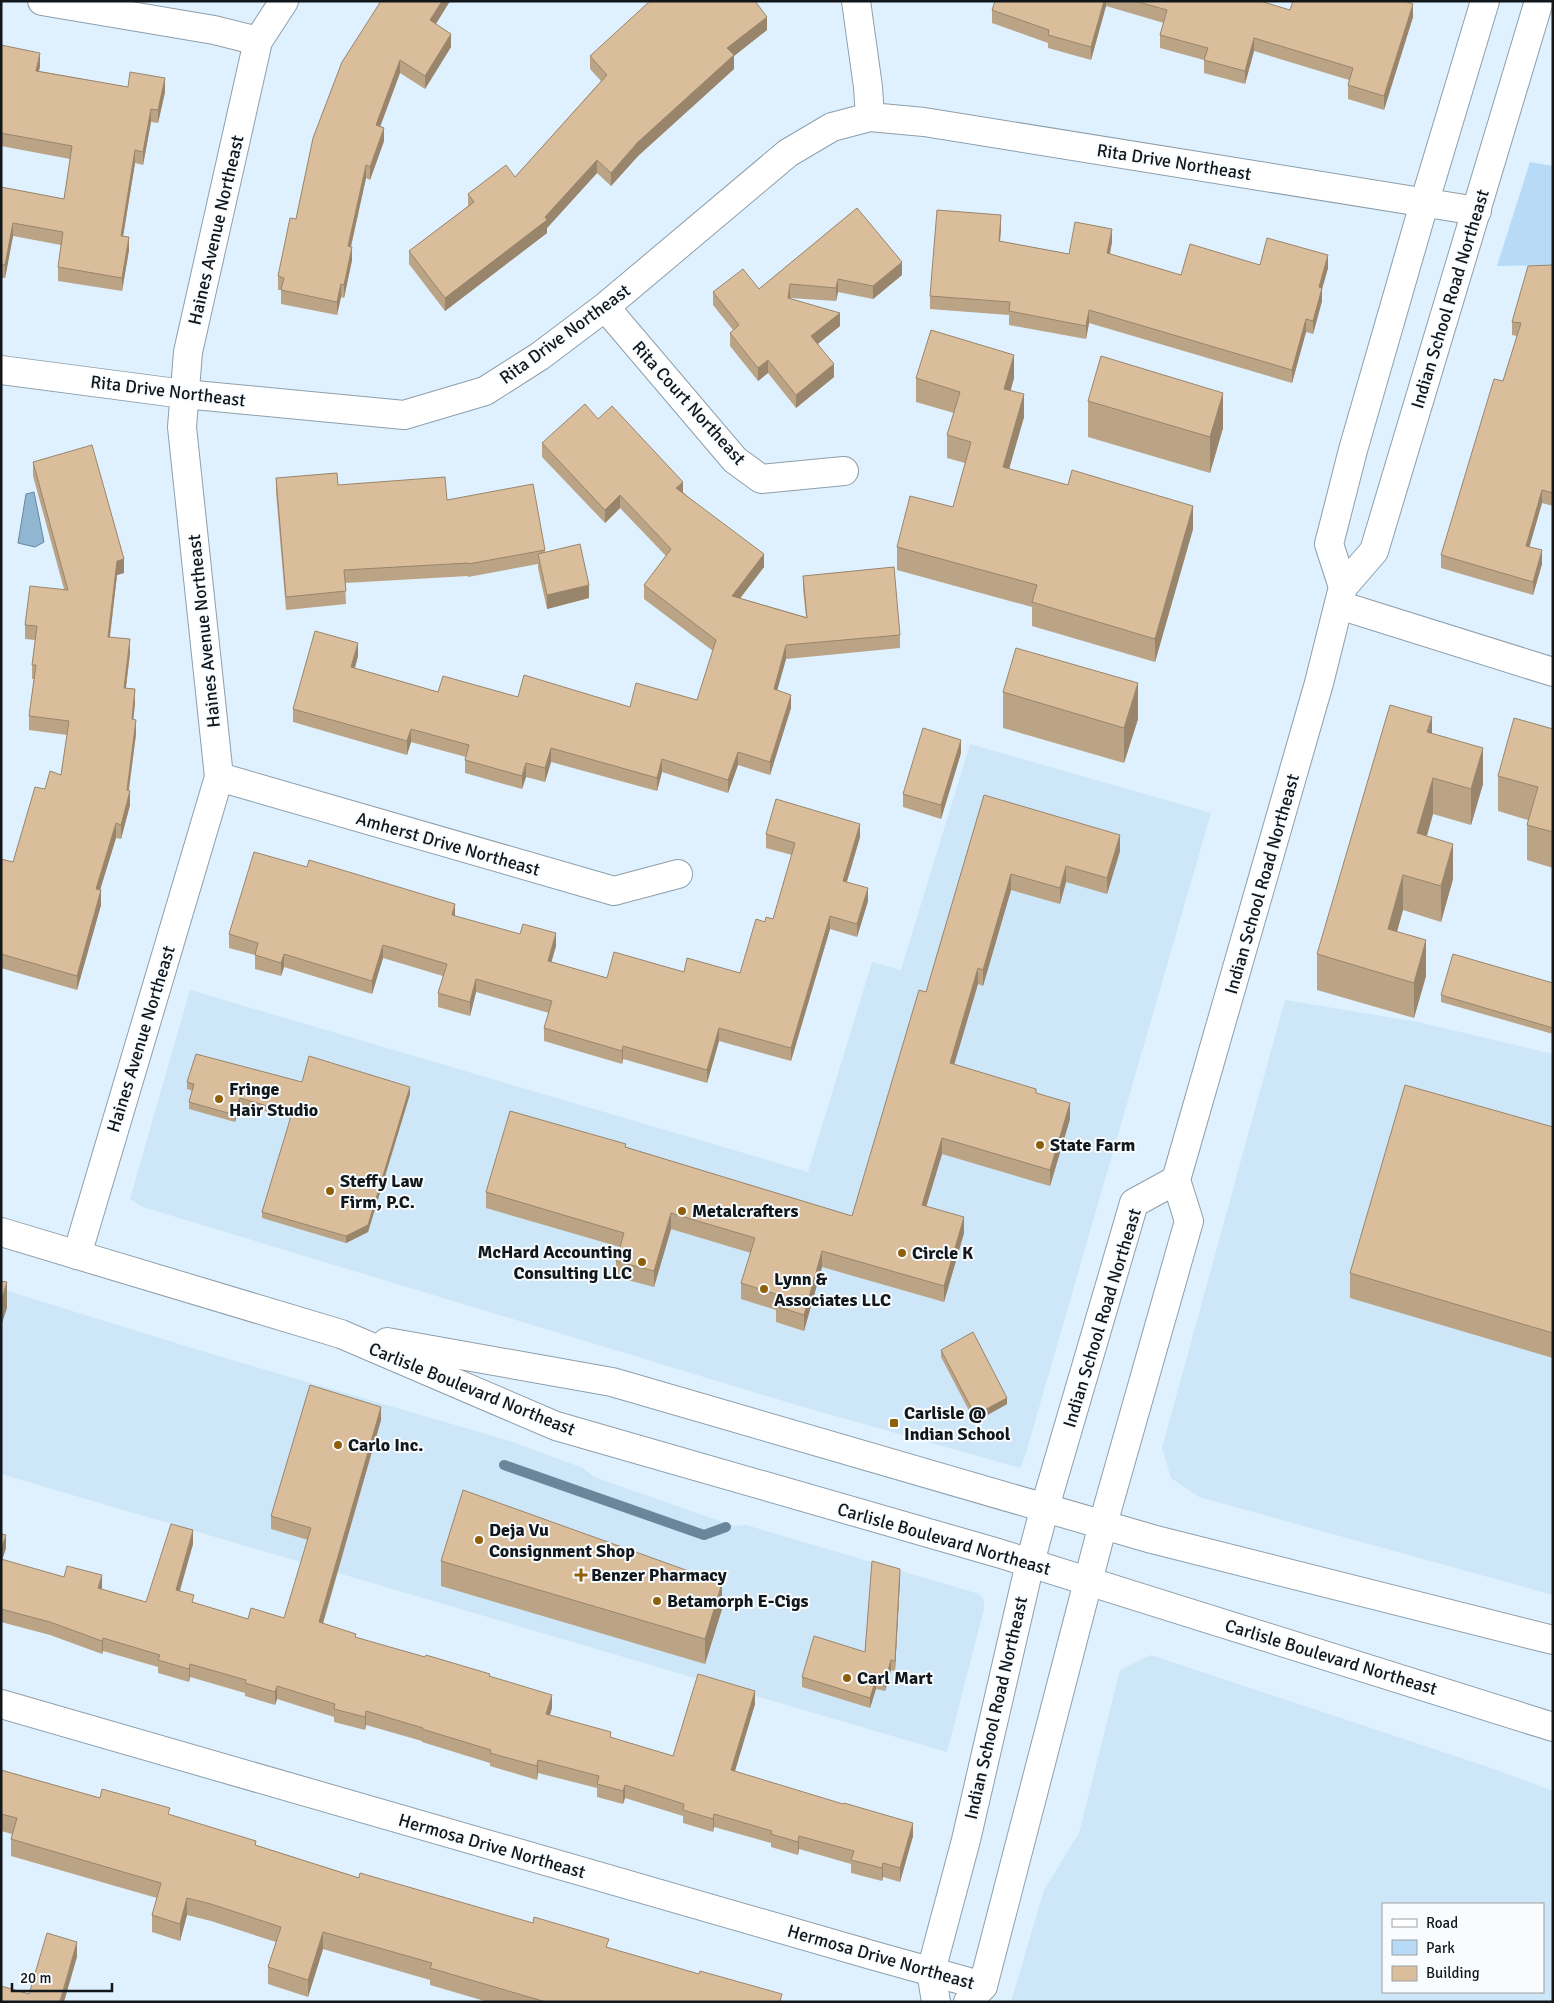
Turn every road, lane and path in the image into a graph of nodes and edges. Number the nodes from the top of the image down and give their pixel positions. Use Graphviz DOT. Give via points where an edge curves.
graph roads {
  1 [pos="42,1"];
  2 [pos="284,1"];
  3 [pos="856,1"];
  4 [pos="1485,1"];
  5 [pos="1539,1"];
  6 [pos="258,41"];
  7 [pos="870,117"];
  8 [pos="1424,204"];
  9 [pos="1477,211"];
  10 [pos="605,307"];
  11 [pos="1,370"];
  12 [pos="184,394"];
  13 [pos="844,471"];
  14 [pos="1341,596"];
  15 [pos="1553,672"];
  16 [pos="219,777"];
  17 [pos="678,874"];
  18 [pos="1176,1180"];
  19 [pos="1,1232"];
  20 [pos="77,1255"];
  21 [pos="341,1334"];
  22 [pos="1045,1507"];
  23 [pos="1103,1524"];
  24 [pos="1030,1563"];
  25 [pos="1089,1582"];
  26 [pos="1553,1640"];
  27 [pos="1,1704"];
  28 [pos="1553,1727"];
  29 [pos="931,1971"];
  30 [pos="976,1994"];
  31 [pos="936,2002"];
  1 -- 6 [label="street" via="214,30"];
  2 -- 6 [label="street, Haines Avenue Northeast"];
  3 -- 7 [label="street"];
  4 -- 8 [label="street"];
  5 -- 9 [label="street, Indian School Road Northeast"];
  6 -- 12 [label="street, Haines Avenue Northeast" via="188,352"];
  7 -- 8 [label="street, Rita Drive Northeast" via="934,124"];
  7 -- 10 [label="street, Rita Drive Northeast" via="832,126 788,153"];
  8 -- 9 [label="street, Rita Drive Northeast"];
  8 -- 14 [label="street" via="1329,544"];
  9 -- 14 [label="street, Indian School Road Northeast" via="1374,551"];
  10 -- 12 [label="street, Rita Drive Northeast" via="540,356 485,391 404,415"];
  10 -- 13 [label="street, Rita Court Northeast" via="735,460 754,474 761,478"];
  11 -- 12 [label="street, Rita Drive Northeast"];
  12 -- 16 [label="street, Haines Avenue Northeast" via="182,426"];
  14 -- 15 [label="street"];
  14 -- 18 [label="street, Indian School Road Northeast"];
  16 -- 17 [label="street, Amherst Drive Northeast" via="614,892"];
  16 -- 20 [label="street, Haines Avenue Northeast"];
  18 -- 22 [label="street, Indian School Road Northeast" via="1134,1203"];
  18 -- 23 [label="street" via="1189,1221"];
  19 -- 20 [label="street, Carlisle Boulevard Northeast"];
  20 -- 21 [label="street, Carlisle Boulevard Northeast"];
  21 -- 22 [label="street, Carlisle Boulevard Northeast" via="612,1382"];
  21 -- 24 [label="street, Carlisle Boulevard Northeast" via="556,1426"];
  22 -- 23 [label="street, Carlisle Boulevard Northeast"];
  22 -- 24 [label="street, Indian School Road Northeast"];
  23 -- 25 [label="street"];
  23 -- 26 [label="street, Carlisle Boulevard Northeast"];
  24 -- 25 [label="street, Carlisle Boulevard Northeast"];
  24 -- 29 [label="street, Indian School Road Northeast" via="966,1840"];
  25 -- 28 [label="street, Carlisle Boulevard Northeast"];
  25 -- 30 [label="street"];
  27 -- 29 [label="street, Hermosa Drive Northeast"];
  29 -- 30 [label="street, Hermosa Drive Northeast"];
  29 -- 31 [label="street, Indian School Road Northeast"];
}
